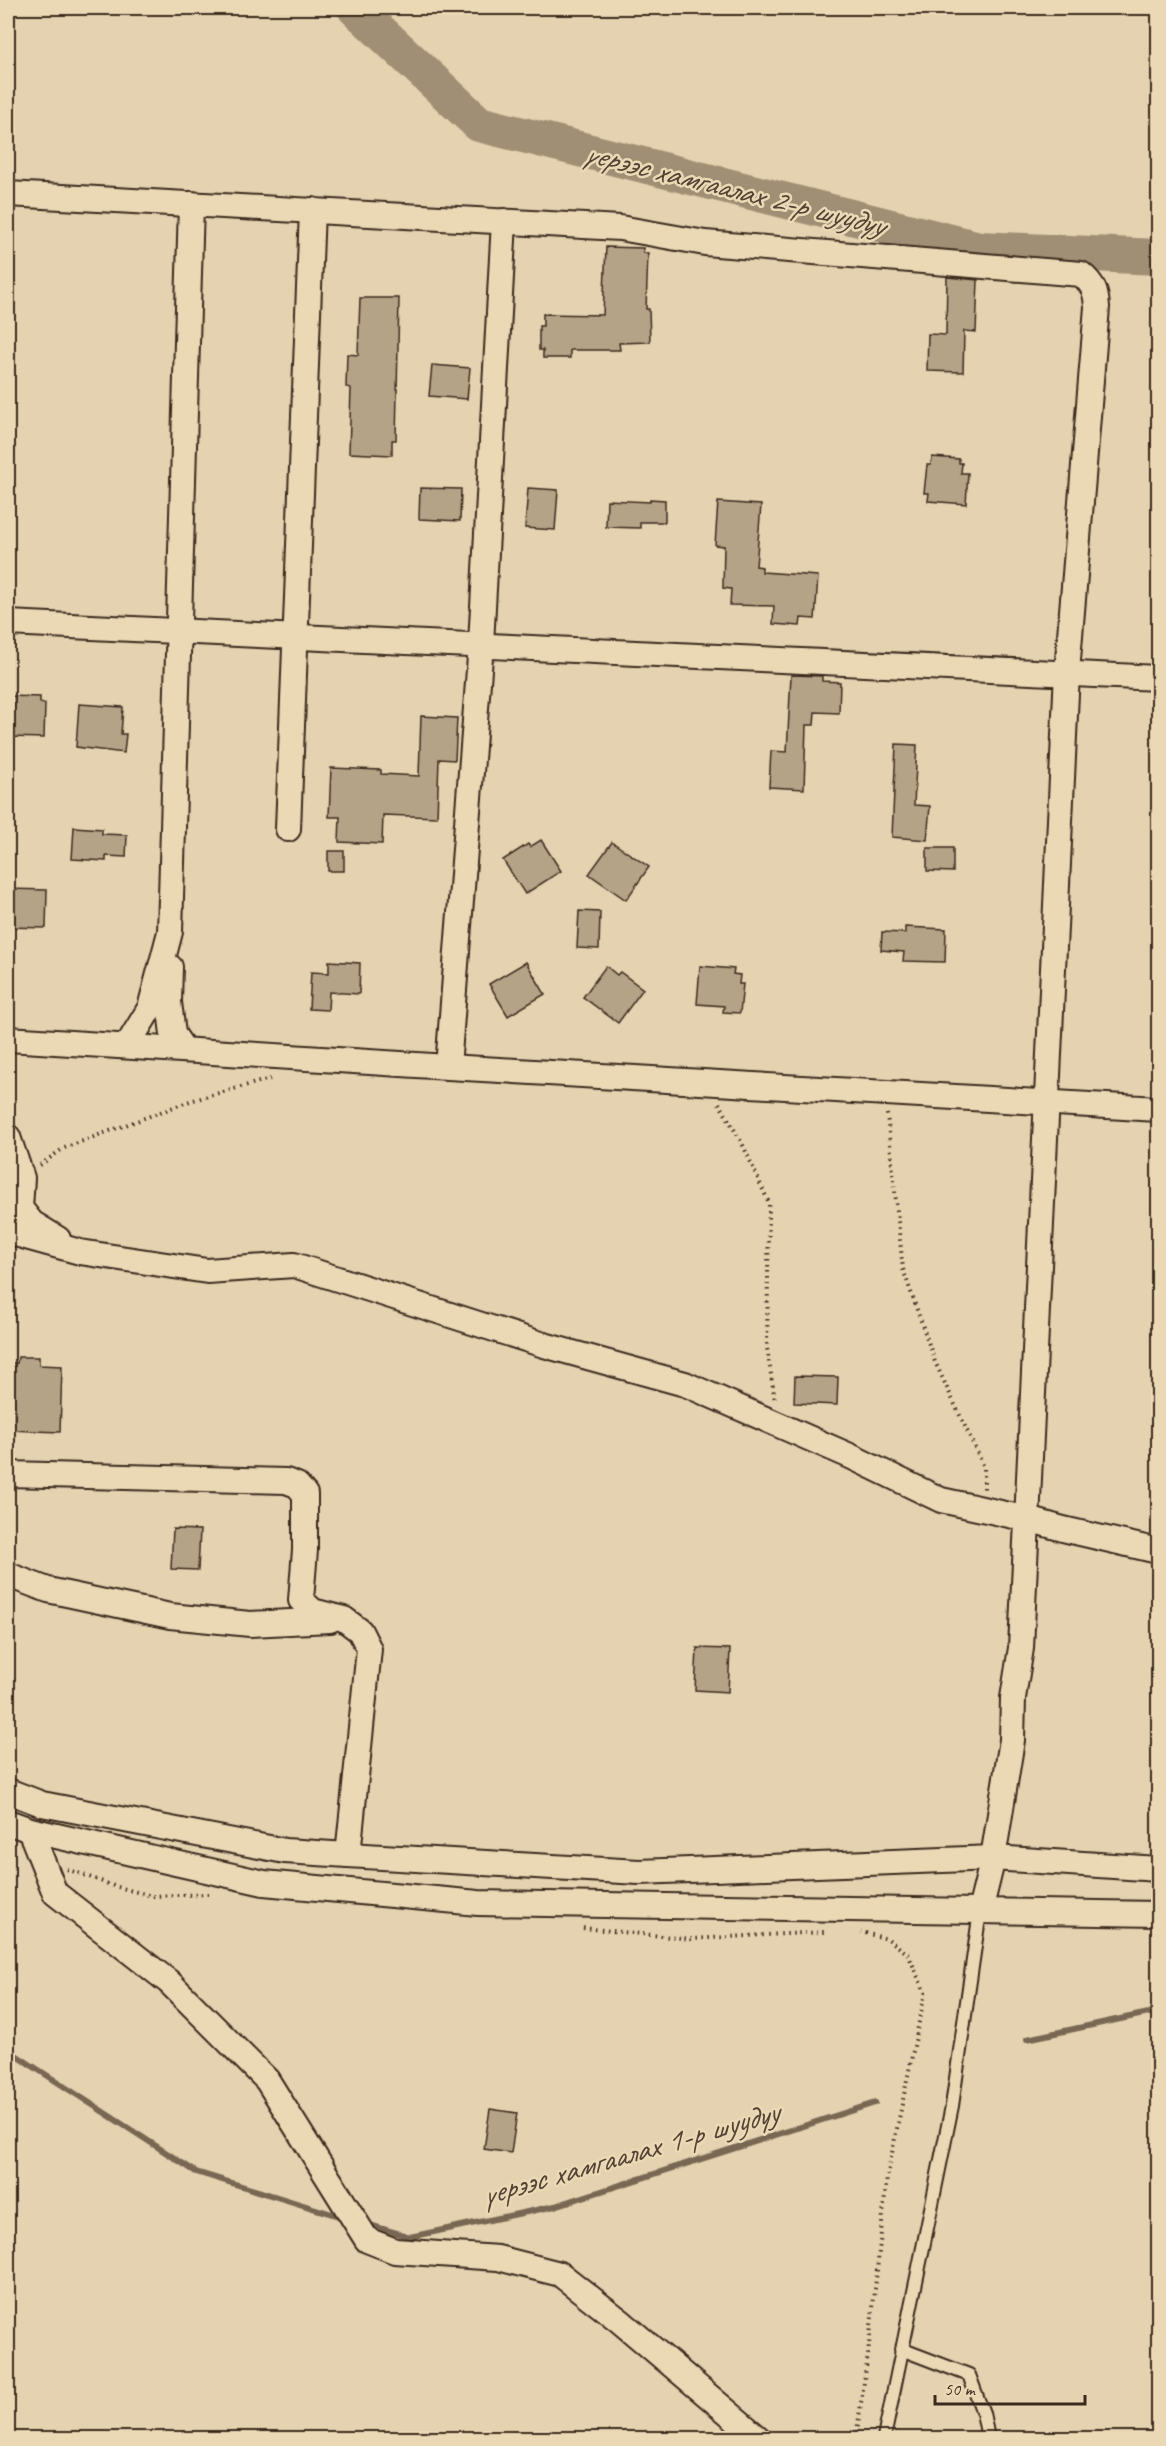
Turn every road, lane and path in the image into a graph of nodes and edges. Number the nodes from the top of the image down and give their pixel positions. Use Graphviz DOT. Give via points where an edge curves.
graph roads {
  1 [pos="8,194"];
  2 [pos="191,204"];
  3 [pos="312,210"];
  4 [pos="504,221"];
  5 [pos="8,623"];
  6 [pos="179,632"];
  7 [pos="294,637"];
  8 [pos="481,644"];
  9 [pos="1067,672"];
  10 [pos="1158,678"];
  11 [pos="288,829"];
  12 [pos="170,932"];
  13 [pos="8,1039"];
  14 [pos="127,1046"];
  15 [pos="184,1050"];
  16 [pos="448,1067"];
  17 [pos="279,1076"];
  18 [pos="706,1082"];
  19 [pos="885,1093"];
  20 [pos="1046,1102"];
  21 [pos="1158,1108"];
  22 [pos="8,1137"];
  23 [pos="22,1178"];
  24 [pos="8,1232"];
  25 [pos="80,1252"];
  26 [pos="778,1425"];
  27 [pos="8,1474"];
  28 [pos="984,1510"];
  29 [pos="1028,1519"];
  30 [pos="1158,1551"];
  31 [pos="8,1575"];
  32 [pos="344,1619"];
  33 [pos="8,1791"];
  34 [pos="8,1822"];
  35 [pos="30,1830"];
  36 [pos="348,1855"];
  37 [pos="993,1858"];
  38 [pos="42,1860"];
  39 [pos="1158,1869"];
  40 [pos="216,1893"];
  41 [pos="980,1911"];
  42 [pos="1158,1914"];
  43 [pos="573,1928"];
  44 [pos="855,1931"];
  45 [pos="832,1932"];
  46 [pos="901,2349"];
  47 [pos="759,2439"];
  48 [pos="855,2439"];
  49 [pos="884,2439"];
  50 [pos="988,2439"];
  1 -- 2 [label="street"];
  2 -- 3 [label="street"];
  2 -- 6 [label="street"];
  3 -- 4 [label="street"];
  3 -- 7 [label="street"];
  4 -- 8 [label="street"];
  4 -- 9 [label="street" via="620,228 705,243 1081,274 1090,281 1096,291 1097,307"];
  5 -- 6 [label="street"];
  6 -- 7 [label="street"];
  6 -- 12 [label="street"];
  7 -- 8 [label="street"];
  7 -- 11 [label="street"];
  8 -- 9 [label="street"];
  8 -- 16 [label="street"];
  9 -- 10 [label="street"];
  9 -- 20 [label="street"];
  12 -- 14 [label="street" via="150,1008"];
  12 -- 15 [label="street" via="169,1002 173,1034"];
  13 -- 14 [label="street"];
  14 -- 15 [label="street"];
  15 -- 16 [label="street"];
  16 -- 18 [label="street"];
  17 -- 23 [label="path" via="190,1101 64,1148"];
  18 -- 19 [label="street"];
  18 -- 26 [label="path" via="742,1143 769,1203 767,1348"];
  19 -- 20 [label="street"];
  19 -- 28 [label="path" via="903,1269 935,1362 984,1467"];
  20 -- 21 [label="street"];
  20 -- 29 [label="street"];
  22 -- 23 [label="street"];
  23 -- 25 [label="street" via="20,1208 32,1223"];
  24 -- 25 [label="street"];
  25 -- 26 [label="street" via="207,1271 294,1265 533,1342 685,1384"];
  26 -- 28 [label="street" via="941,1500"];
  27 -- 32 [label="street" via="286,1481 297,1485 305,1494 301,1600 313,1611"];
  28 -- 29 [label="street"];
  29 -- 30 [label="street"];
  29 -- 37 [label="street" via="1012,1740"];
  31 -- 32 [label="street" via="48,1590 170,1616 250,1624"];
  32 -- 36 [label="street" via="360,1631 369,1649"];
  33 -- 36 [label="street" via="42,1804 285,1851"];
  34 -- 35 [label="street"];
  35 -- 38 [label="street"];
  35 -- 41 [label="street" via="264,1883 478,1904"];
  36 -- 37 [label="street" via="639,1872"];
  37 -- 39 [label="street"];
  37 -- 41 [label="street"];
  38 -- 40 [label="path" via="152,1896"];
  38 -- 47 [label="street" via="55,1893 169,1982 267,2080 367,2240 395,2252 498,2258 560,2274"];
  41 -- 42 [label="street"];
  41 -- 46 [label="lane" via="952,2106"];
  43 -- 45 [label="path" via="692,1939"];
  44 -- 48 [label="path" via="888,1939 908,1954 926,1993 887,2177"];
  46 -- 49 [label="lane"];
  46 -- 50 [label="lane" via="969,2375"];
}
